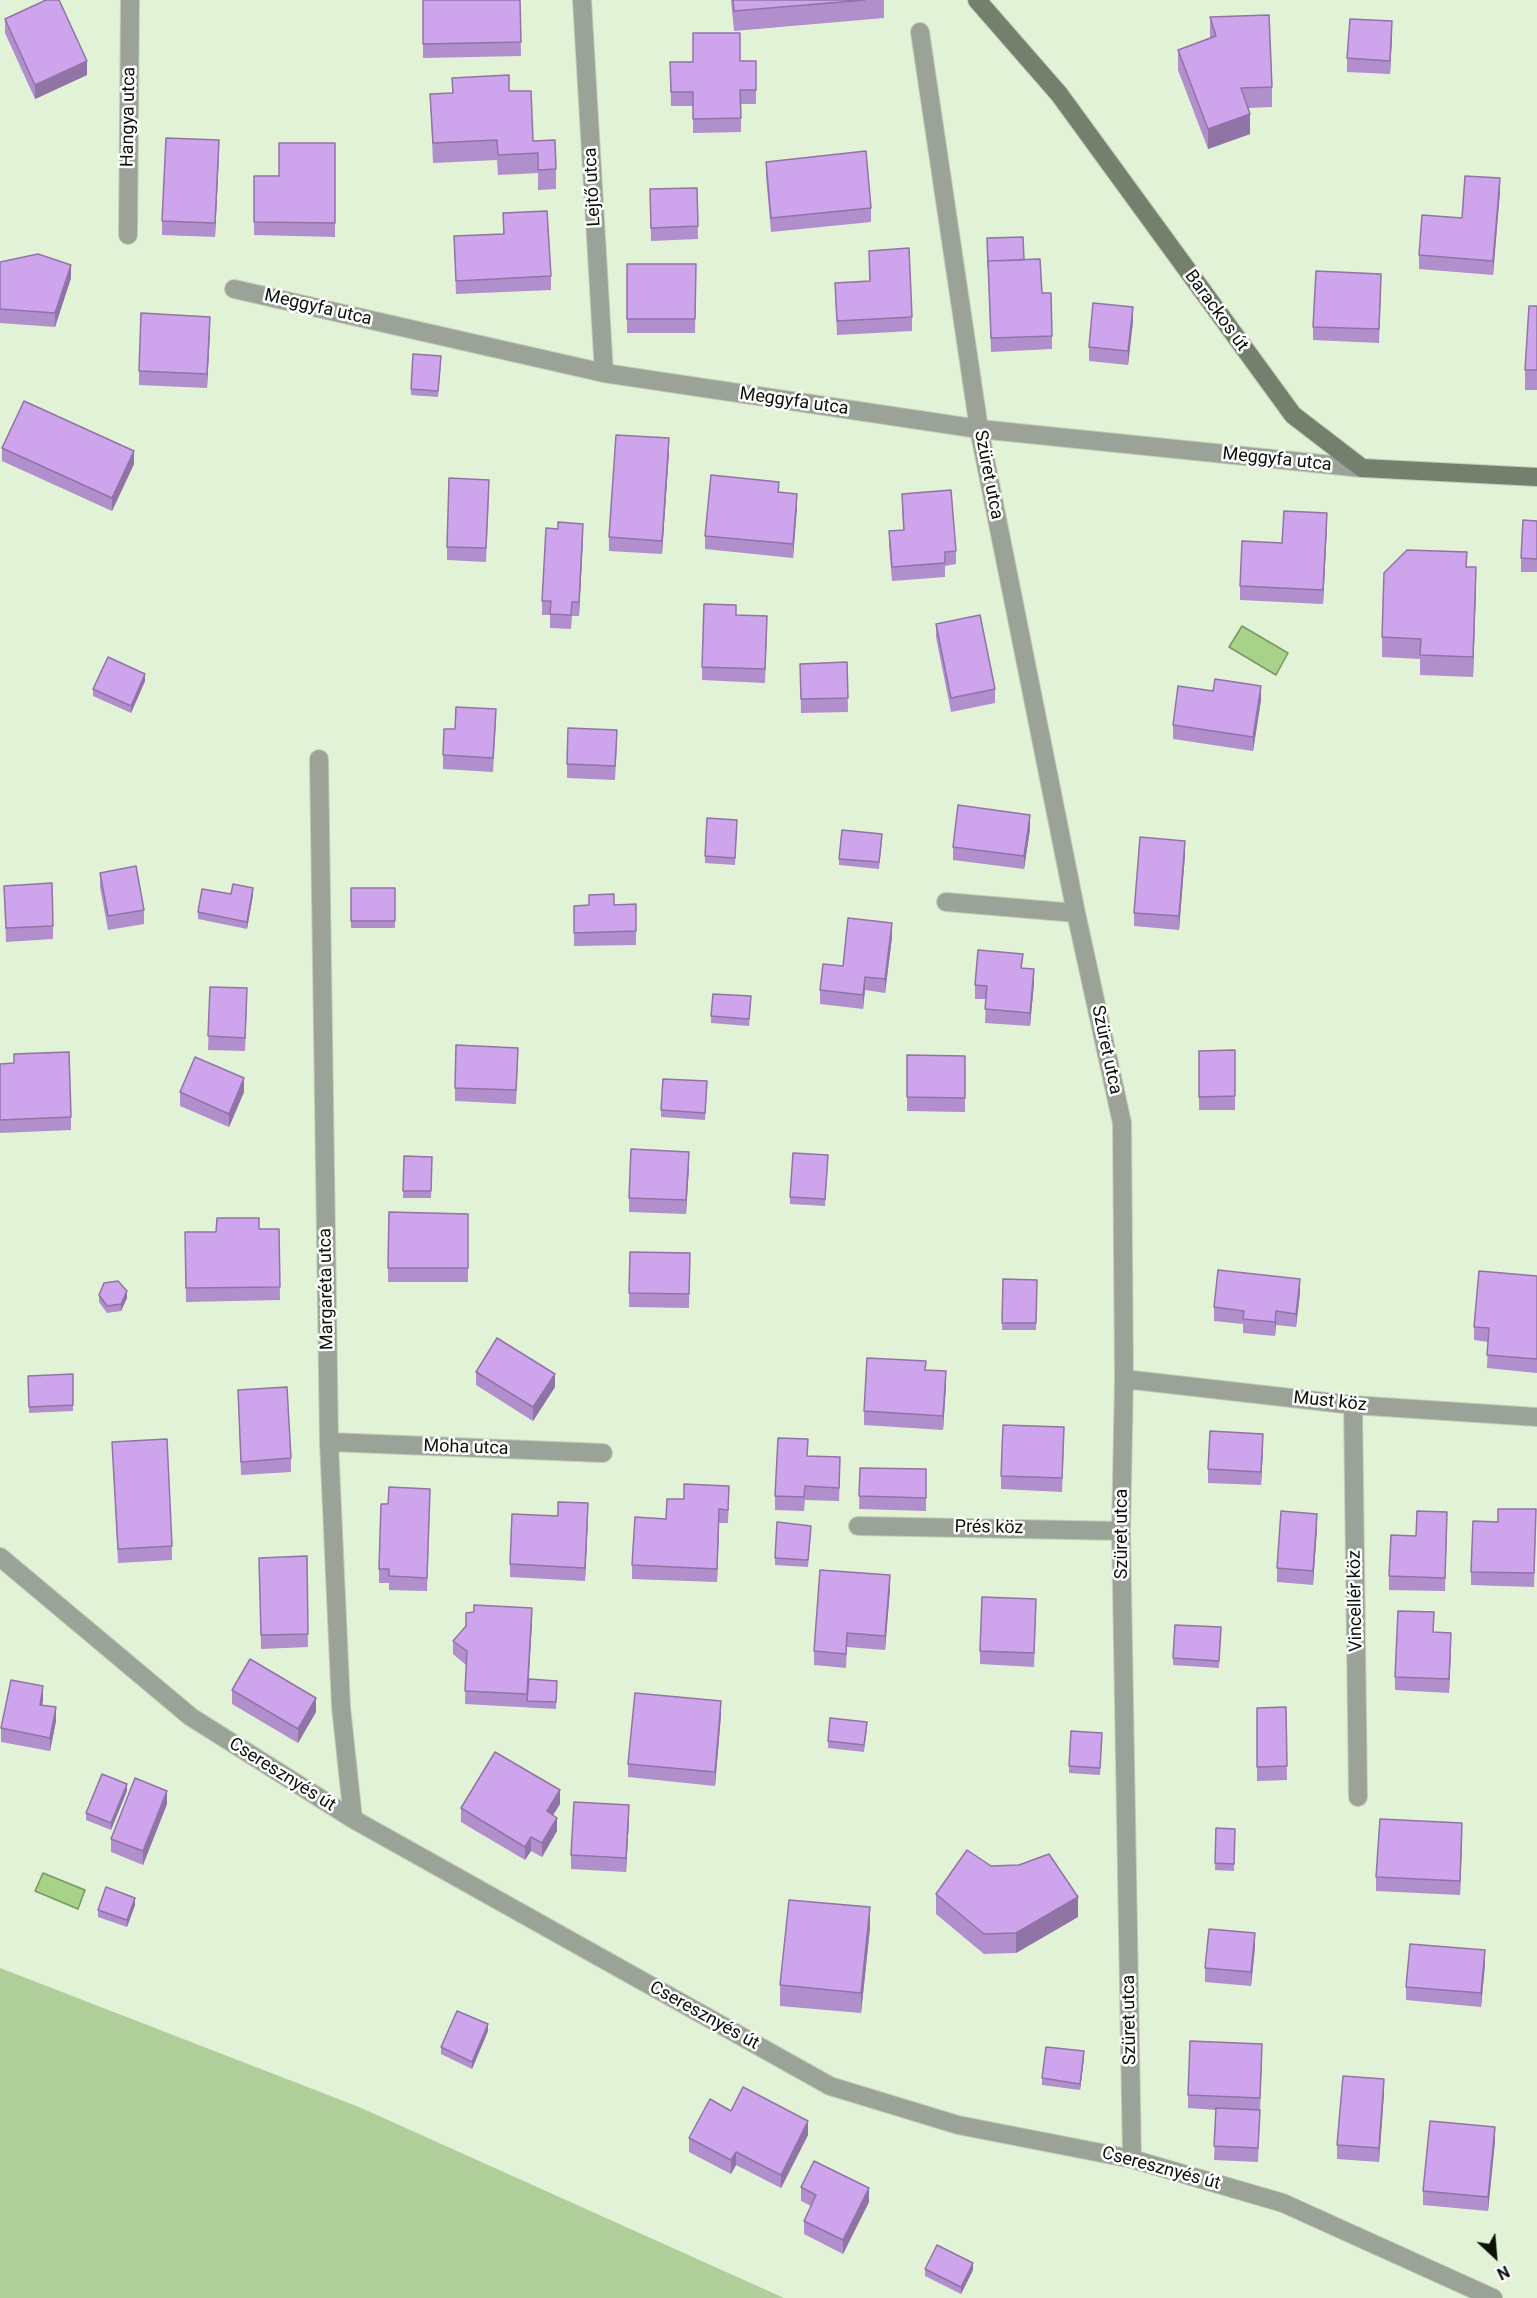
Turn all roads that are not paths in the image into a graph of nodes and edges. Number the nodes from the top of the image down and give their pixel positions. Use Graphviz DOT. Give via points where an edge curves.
graph roads {
  1 [pos="130,0"];
  2 [pos="582,0"];
  3 [pos="977,0"];
  4 [pos="920,32"];
  5 [pos="128,235"];
  6 [pos="234,289"];
  7 [pos="604,373"];
  8 [pos="979,429"];
  9 [pos="1362,468"];
  10 [pos="1537,477"];
  11 [pos="319,759"];
  12 [pos="946,902"];
  13 [pos="1076,913"];
  14 [pos="1124,1379"];
  15 [pos="1353,1405"];
  16 [pos="1537,1417"];
  17 [pos="329,1443"];
  18 [pos="603,1453"];
  19 [pos="858,1526"];
  20 [pos="1121,1531"];
  21 [pos="0,1557"];
  22 [pos="1358,1797"];
  23 [pos="353,1819"];
  24 [pos="1132,2159"];
  25 [pos="1493,2298"];
  1 -- 5 [label="street, Hangya utca"];
  2 -- 7 [label="street, Lejtő utca"];
  3 -- 9 [label="street, Barackos út" via="1059,94 1293,415"];
  4 -- 8 [label="street, Szüret utca"];
  6 -- 7 [label="street, Meggyfa utca"];
  7 -- 8 [label="street, Meggyfa utca"];
  8 -- 9 [label="street, Meggyfa utca"];
  8 -- 13 [label="street, Szüret utca"];
  9 -- 10 [label="street"];
  11 -- 17 [label="street, Margaréta utca"];
  12 -- 13 [label="street"];
  13 -- 14 [label="street, Szüret utca" via="1122,1123"];
  14 -- 15 [label="street, Must köz"];
  14 -- 20 [label="street, Szüret utca"];
  15 -- 16 [label="street, Must köz"];
  15 -- 22 [label="street, Vincellér köz"];
  17 -- 18 [label="street, Moha utca"];
  17 -- 23 [label="street, Margaréta utca" via="341,1707"];
  19 -- 20 [label="street, Prés köz"];
  20 -- 24 [label="street, Szüret utca"];
  21 -- 23 [label="street, Cseresznyés út" via="191,1717"];
  23 -- 24 [label="street, Cseresznyés út" via="830,2085 958,2125"];
  24 -- 25 [label="street, Cseresznyés út" via="1283,2203"];
}
